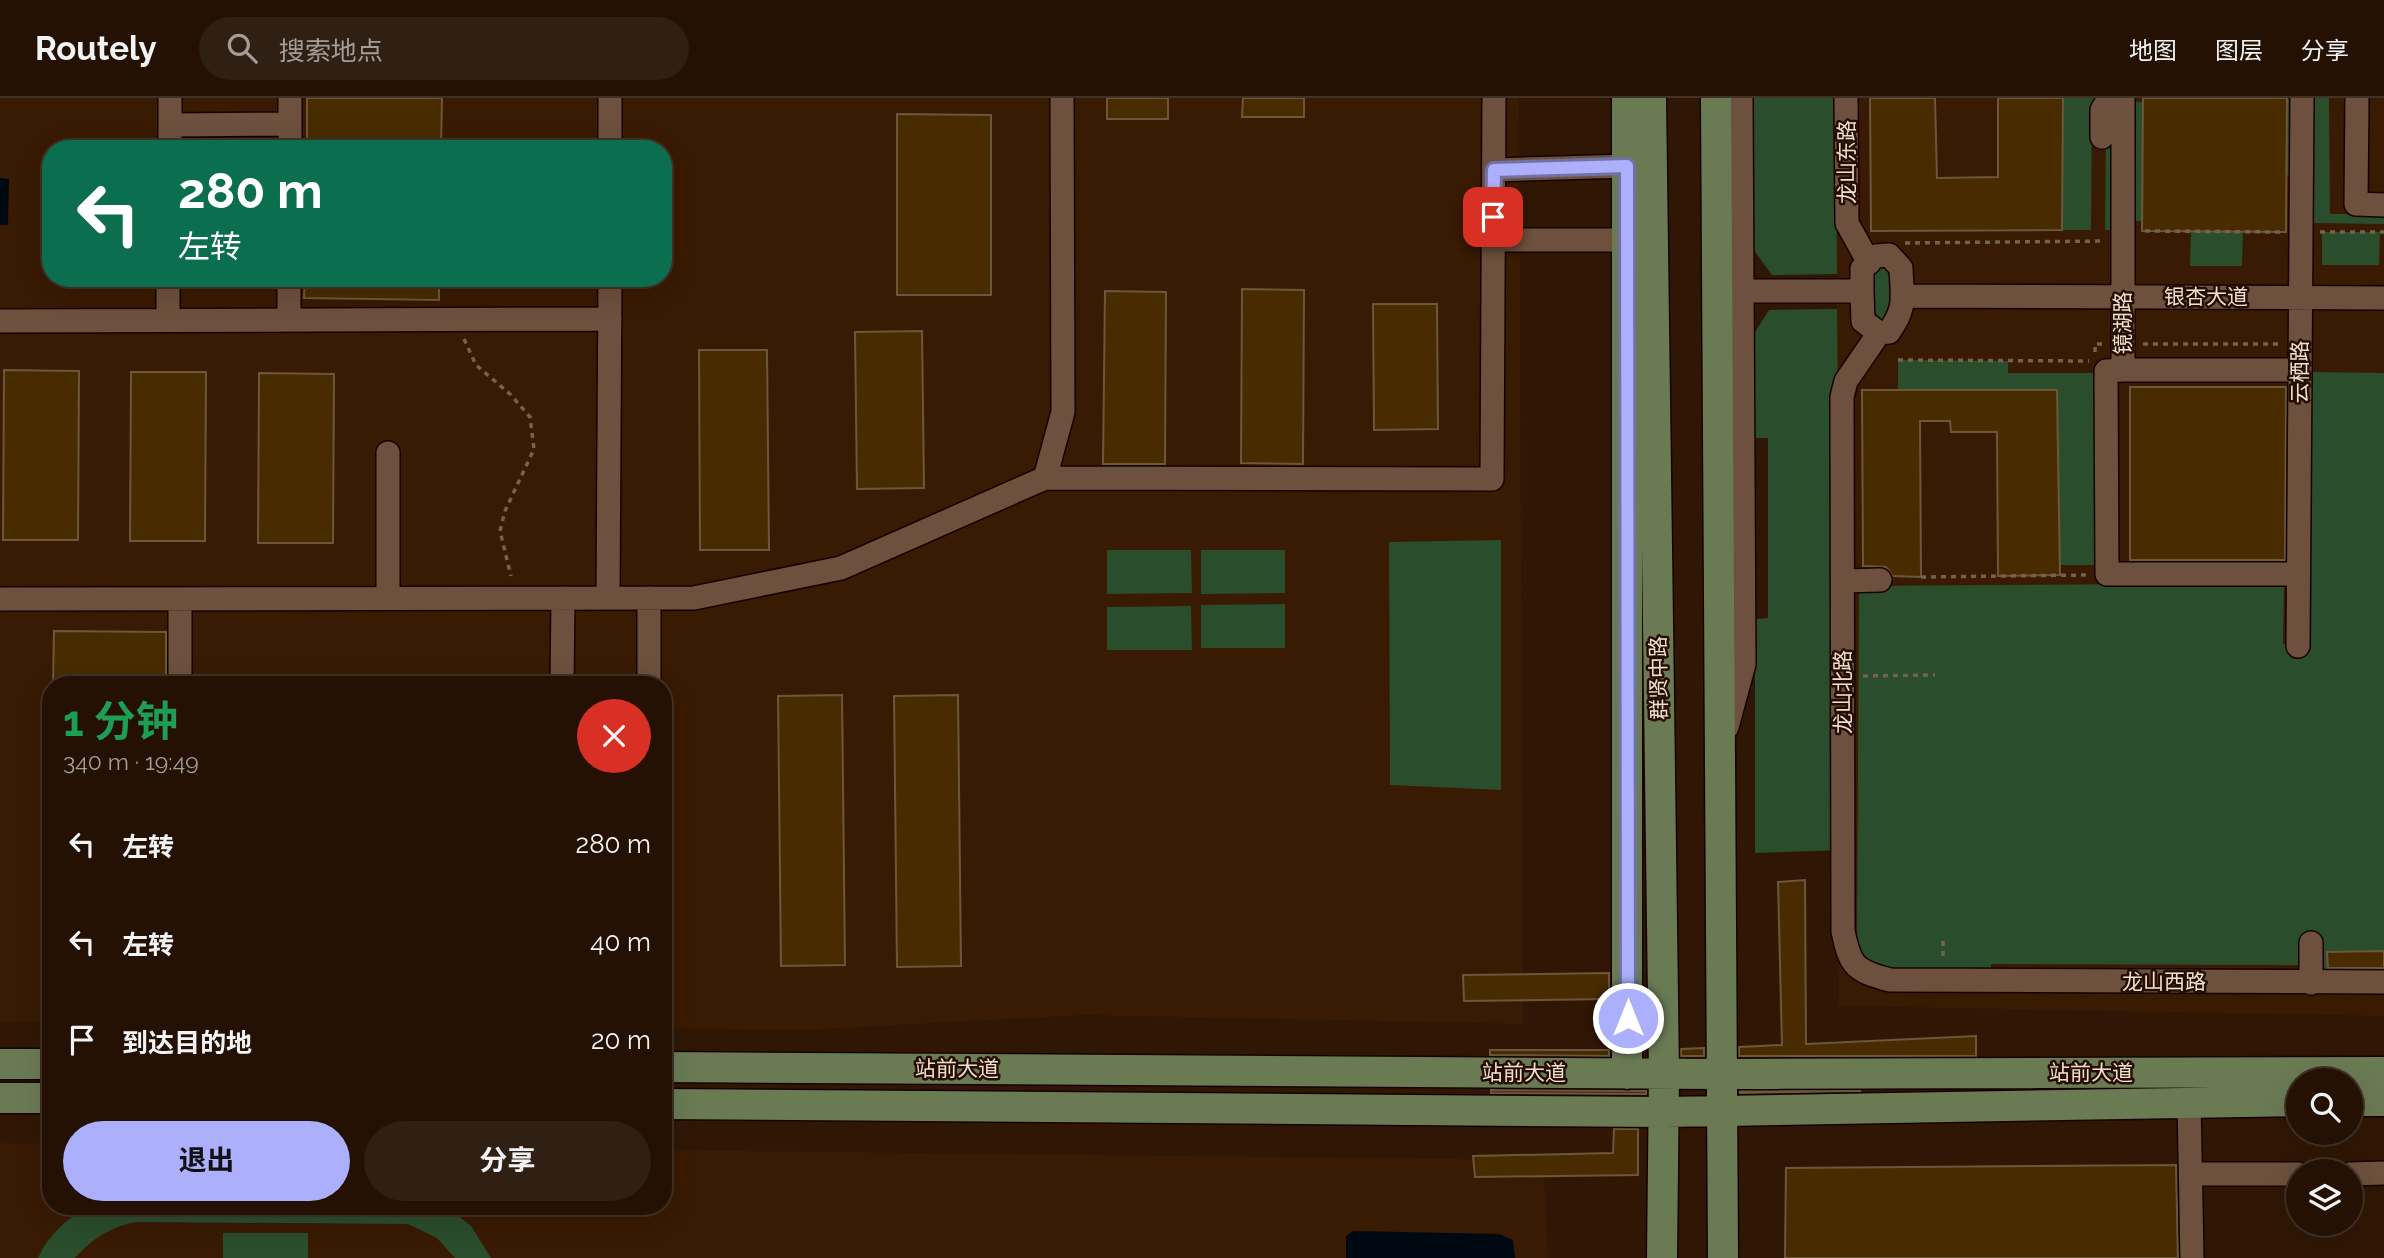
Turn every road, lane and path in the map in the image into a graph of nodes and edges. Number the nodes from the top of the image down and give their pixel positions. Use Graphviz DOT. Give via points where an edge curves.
graph roads {
  1 [pos="170,98"];
  2 [pos="290,98"];
  3 [pos="610,98"];
  4 [pos="1062,98"];
  5 [pos="1494,98"];
  6 [pos="1627,98"];
  7 [pos="1650,98"];
  8 [pos="1716,98"];
  9 [pos="1741,98"];
  10 [pos="1846,98"];
  11 [pos="2109,98"];
  12 [pos="2123,98"];
  13 [pos="2302,98"];
  14 [pos="2357,98"];
  15 [pos="290,124"];
  16 [pos="170,125"];
  17 [pos="2102,137"];
  18 [pos="170,140"];
  19 [pos="290,140"];
  20 [pos="610,140"];
  21 [pos="1627,166"];
  22 [pos="1494,170"];
  23 [pos="2384,205"];
  24 [pos="1493,240"];
  25 [pos="1627,240"];
  26 [pos="1869,263"];
  27 [pos="168,287"];
  28 [pos="289,287"];
  29 [pos="610,287"];
  30 [pos="1742,291"];
  31 [pos="1862,291"];
  32 [pos="1902,296"];
  33 [pos="2123,296"];
  34 [pos="2300,297"];
  35 [pos="2384,298"];
  36 [pos="461,319"];
  37 [pos="610,319"];
  38 [pos="168,320"];
  39 [pos="289,320"];
  40 [pos="0,321"];
  41 [pos="1879,333"];
  42 [pos="2123,370"];
  43 [pos="2300,370"];
  44 [pos="388,453"];
  45 [pos="1045,478"];
  46 [pos="2060,575"];
  47 [pos="2298,575"];
  48 [pos="1921,577"];
  49 [pos="1880,580"];
  50 [pos="1843,581"];
  51 [pos="180,598"];
  52 [pos="388,598"];
  53 [pos="517,598"];
  54 [pos="563,598"];
  55 [pos="608,598"];
  56 [pos="649,598"];
  57 [pos="0,599"];
  58 [pos="2298,646"];
  59 [pos="1935,675"];
  60 [pos="180,676"];
  61 [pos="562,676"];
  62 [pos="649,676"];
  63 [pos="1843,676"];
  64 [pos="1720,754"];
  65 [pos="2311,943"];
  66 [pos="1944,981"];
  67 [pos="2384,982"];
  68 [pos="2311,983"];
  69 [pos="0,1063"];
  70 [pos="42,1064"];
  71 [pos="672,1067"];
  72 [pos="2384,1072"];
  73 [pos="1628,1074"];
  74 [pos="1664,1074"];
  75 [pos="1721,1074"];
  76 [pos="0,1098"];
  77 [pos="42,1098"];
  78 [pos="2189,1101"];
  79 [pos="2286,1101"];
  80 [pos="2363,1101"];
  81 [pos="2384,1101"];
  82 [pos="672,1104"];
  83 [pos="1723,1110"];
  84 [pos="1664,1112"];
  85 [pos="2384,1173"];
  86 [pos="2192,1174"];
  87 [pos="2286,1174"];
  88 [pos="2363,1174"];
  89 [pos="1662,1258"];
  90 [pos="1723,1258"];
  91 [pos="2192,1258"];
  1 -- 16 [label="street"];
  2 -- 15 [label="street"];
  3 -- 20 [label="street"];
  4 -- 45 [label="street" via="1063,412"];
  5 -- 22 [label="street"];
  6 -- 21 [label="main road"];
  7 -- 74 [label="main road, 群贤中路"];
  8 -- 64 [label="main road"];
  9 -- 30 [label="street"];
  10 -- 26 [label="street, 龙山东路" via="1847,223"];
  11 -- 17 [label="street" via="2102,110"];
  12 -- 33 [label="street, 镜湖路"];
  13 -- 34 [label="street, 云栖路"];
  14 -- 23 [label="street" via="2356,204"];
  15 -- 16 [label="street"];
  15 -- 19 [label="street"];
  16 -- 18 [label="street"];
  21 -- 22 [label="street"];
  21 -- 25 [label="main road"];
  22 -- 24 [label="street"];
  24 -- 25 [label="street"];
  24 -- 45 [label="street" via="1492,479"];
  25 -- 73 [label="main road"];
  26 -- 31 [label="street" via="1862,269"];
  26 -- 32 [label="street" via="1875,256 1889,255 1901,268"];
  27 -- 38 [label="street"];
  28 -- 39 [label="street"];
  29 -- 37 [label="street"];
  30 -- 31 [label="street"];
  30 -- 64 [label="street" via="1744,664"];
  31 -- 41 [label="street" via="1863,321"];
  32 -- 33 [label="street, 银杏大道"];
  32 -- 41 [label="street, 龙山北路" via="1902,313 1889,332"];
  33 -- 34 [label="street, 银杏大道"];
  33 -- 42 [label="street, 镜湖路"];
  34 -- 35 [label="street, 银杏大道"];
  34 -- 43 [label="street, 云栖路"];
  36 -- 37 [label="street"];
  36 -- 39 [label="street"];
  36 -- 53 [label="path" via="476,365 530,417 534,449 500,531"];
  37 -- 55 [label="street"];
  38 -- 39 [label="street"];
  38 -- 40 [label="street"];
  41 -- 50 [label="street, 龙山北路" via="1846,381 1842,397"];
  42 -- 43 [label="street"];
  42 -- 47 [label="street, 镜湖路" via="2106,371 2107,575"];
  43 -- 47 [label="street, 云栖路"];
  44 -- 52 [label="street"];
  45 -- 56 [label="street" via="841,568 694,598"];
  46 -- 48 [label="path"];
  47 -- 58 [label="street, 云栖路"];
  49 -- 50 [label="street"];
  50 -- 63 [label="street, 龙山北路"];
  51 -- 52 [label="street"];
  51 -- 57 [label="street"];
  51 -- 60 [label="street"];
  52 -- 53 [label="street"];
  53 -- 54 [label="street"];
  54 -- 55 [label="street"];
  54 -- 61 [label="street"];
  55 -- 56 [label="street"];
  56 -- 62 [label="street"];
  59 -- 63 [label="path"];
  63 -- 66 [label="street, 龙山北路" via="1843,931 1848,959 1864,973 1890,980"];
  64 -- 75 [label="main road"];
  65 -- 68 [label="street"];
  66 -- 68 [label="street, 龙山西路"];
  67 -- 68 [label="street, 龙山西路"];
  69 -- 70 [label="main road"];
  71 -- 73 [label="main road, 站前大道"];
  72 -- 75 [label="main road, 站前大道"];
  73 -- 74 [label="main road, 站前大道"];
  74 -- 75 [label="main road, 站前大道"];
  74 -- 84 [label="main road, 群贤中路"];
  75 -- 83 [label="main road"];
  76 -- 77 [label="main road"];
  78 -- 79 [label="main road, 站前大道"];
  78 -- 83 [label="main road, 站前大道"];
  78 -- 86 [label="street"];
  80 -- 81 [label="main road"];
  82 -- 84 [label="main road, 站前大道"];
  83 -- 84 [label="main road, 站前大道"];
  83 -- 90 [label="main road"];
  84 -- 89 [label="main road, 群贤中路"];
  85 -- 88 [label="street"];
  86 -- 87 [label="street"];
  86 -- 91 [label="street"];
}
